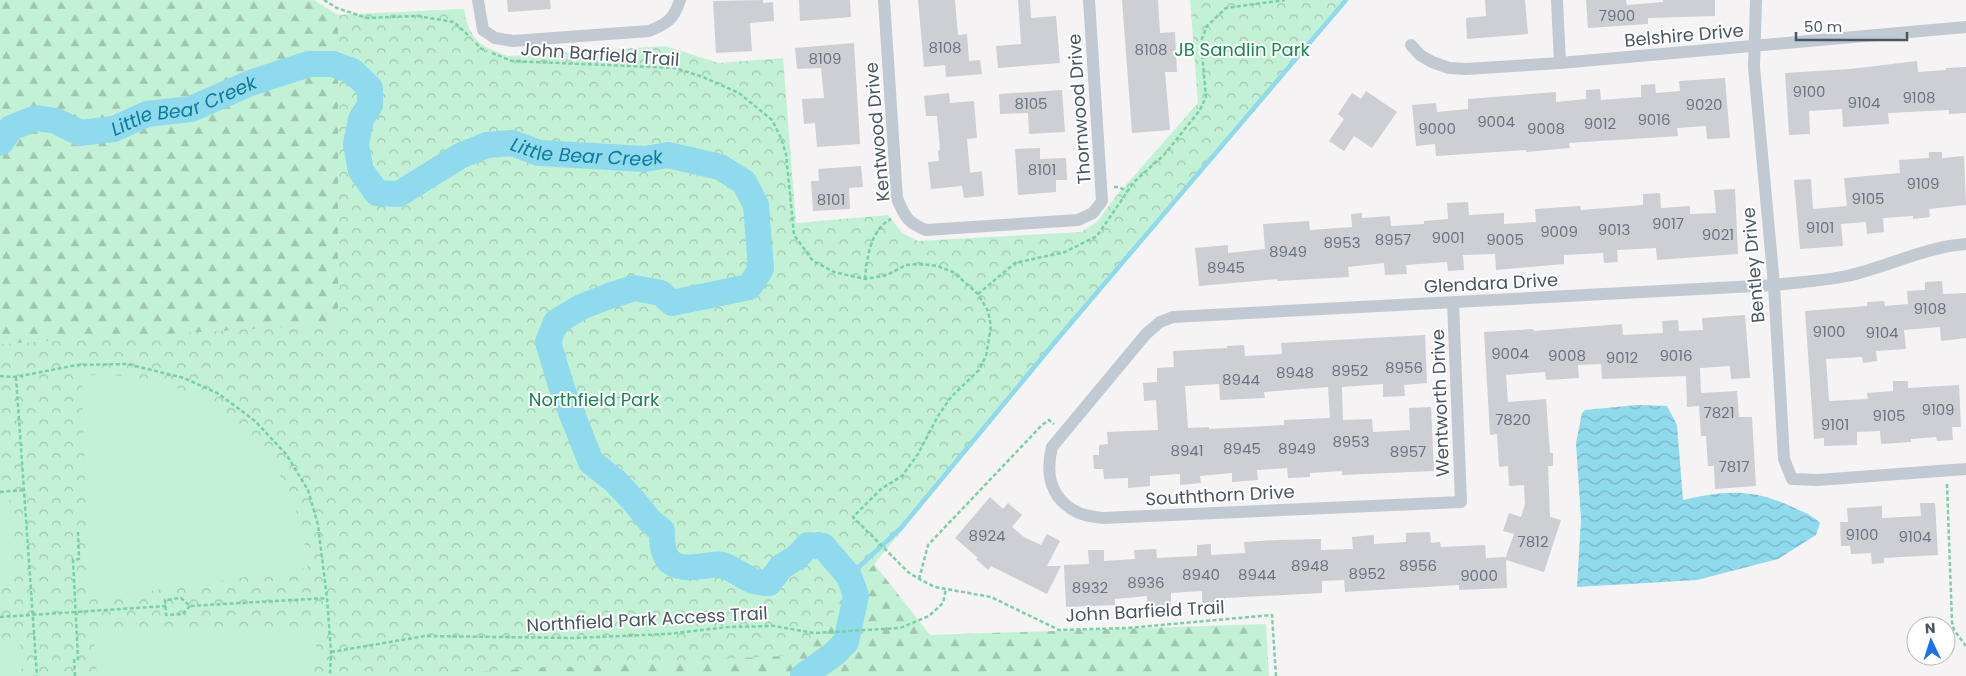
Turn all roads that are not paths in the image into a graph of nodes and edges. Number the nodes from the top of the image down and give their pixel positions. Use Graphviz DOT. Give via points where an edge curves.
graph roads {
  1 [pos="478,0"];
  2 [pos="680,0"];
  3 [pos="884,0"];
  4 [pos="1089,0"];
  5 [pos="1557,0"];
  6 [pos="1756,0"];
  7 [pos="1966,27"];
  8 [pos="1411,45"];
  9 [pos="1754,46"];
  10 [pos="1560,63"];
  11 [pos="1093,213"];
  12 [pos="1966,244"];
  13 [pos="1774,286"];
  14 [pos="1454,302"];
  15 [pos="1064,433"];
  16 [pos="1966,469"];
  17 [pos="1461,502"];
  1 -- 2 [label="street" via="483,30 495,38 513,41 649,31 664,26 676,13"];
  3 -- 11 [label="street, Kentwood Drive" via="897,198 903,214 914,225 926,230 1078,220"];
  4 -- 11 [label="street, Thornwood Drive" via="1102,187 1102,201"];
  5 -- 10 [label="street"];
  6 -- 9 [label="street, Bentley Drive"];
  7 -- 9 [label="street, Belshire Drive"];
  8 -- 10 [label="street, Belshire Drive" via="1420,56 1449,68"];
  9 -- 10 [label="street, Belshire Drive"];
  9 -- 13 [label="street, Bentley Drive"];
  12 -- 13 [label="street, Glendara Drive" via="1898,259 1846,276"];
  13 -- 14 [label="street, Glendara Drive"];
  13 -- 16 [label="street, Bentley Drive" via="1784,459 1792,479"];
  14 -- 15 [label="street, Glendara Drive" via="1173,317 1160,322 1146,334"];
  14 -- 17 [label="street, Wentworth Drive"];
  15 -- 17 [label="street, Souththorn Drive" via="1052,447 1049,462 1052,489 1065,505 1080,514 1103,518"];
}
